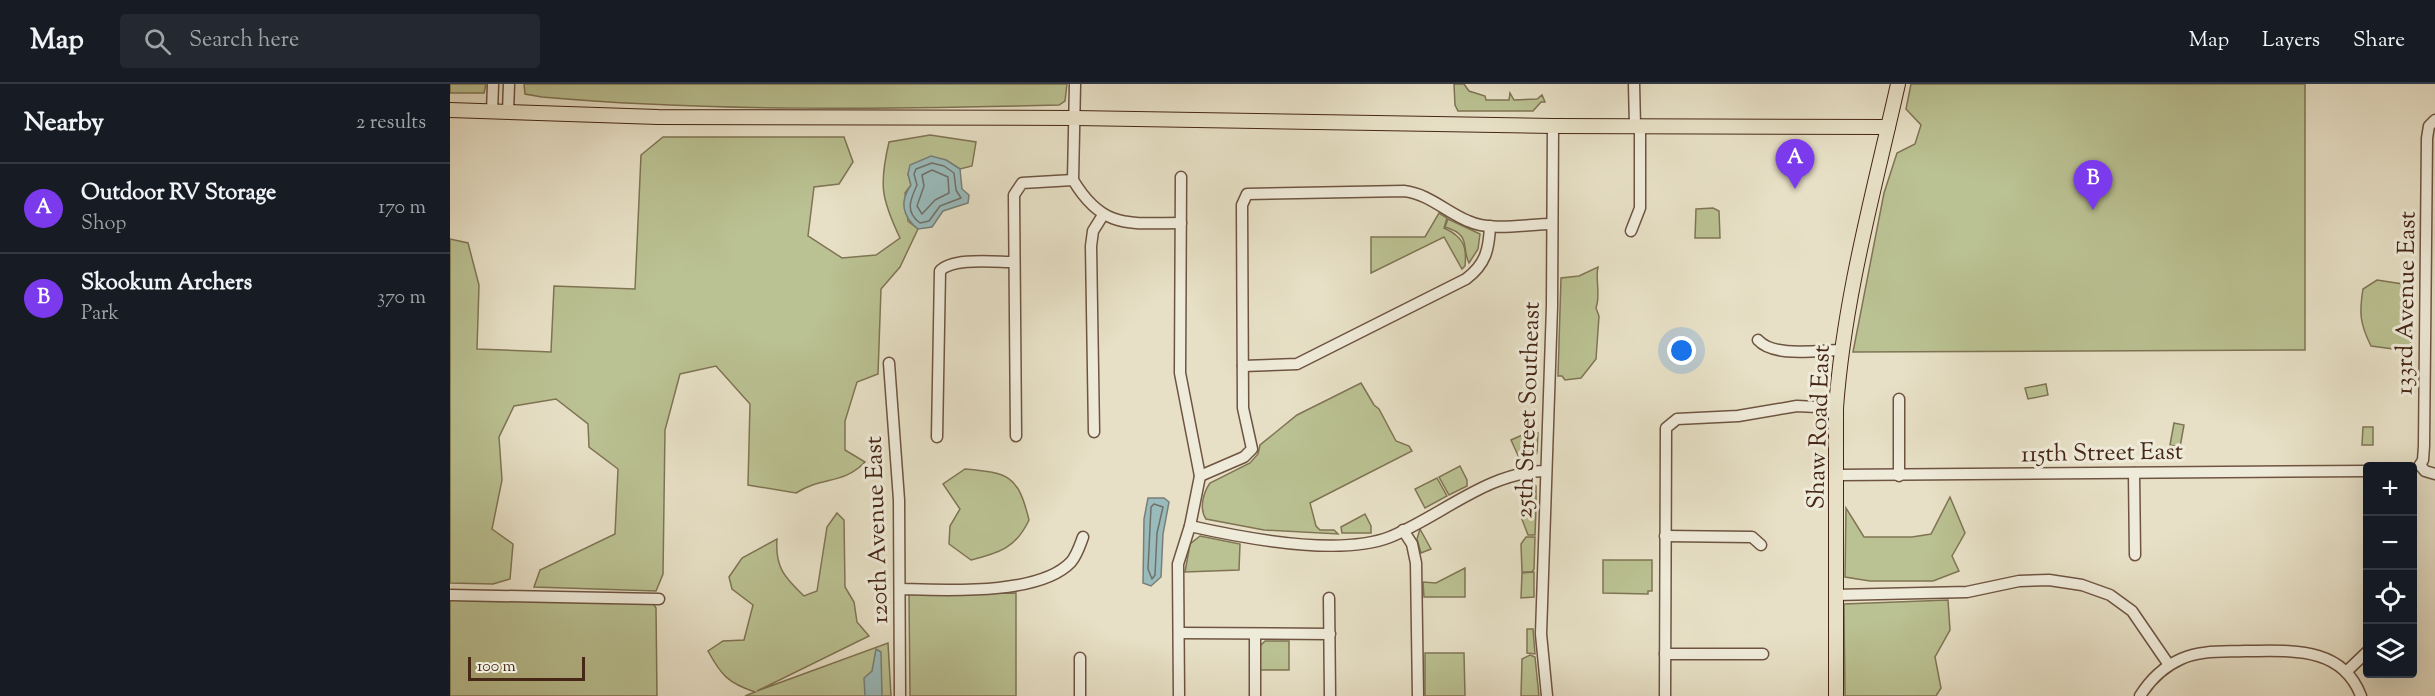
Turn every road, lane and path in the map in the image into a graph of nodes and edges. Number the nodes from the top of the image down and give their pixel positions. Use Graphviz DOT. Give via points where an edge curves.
graph roads {
  1 [pos="493,84"];
  2 [pos="509,84"];
  3 [pos="1075,84"];
  4 [pos="1634,84"];
  5 [pos="1898,84"];
  6 [pos="450,110"];
  7 [pos="492,112"];
  8 [pos="508,112"];
  9 [pos="1075,117"];
  10 [pos="2433,122"];
  11 [pos="1553,126"];
  12 [pos="1637,126"];
  13 [pos="1888,128"];
  14 [pos="1181,177"];
  15 [pos="1073,180"];
  16 [pos="2431,181"];
  17 [pos="1103,215"];
  18 [pos="1181,223"];
  19 [pos="1552,224"];
  20 [pos="1490,226"];
  21 [pos="1630,231"];
  22 [pos="2430,241"];
  23 [pos="1013,262"];
  24 [pos="1758,340"];
  25 [pos="1841,350"];
  26 [pos="889,363"];
  27 [pos="1243,366"];
  28 [pos="1899,399"];
  29 [pos="1836,408"];
  30 [pos="1094,432"];
  31 [pos="1016,436"];
  32 [pos="937,437"];
  33 [pos="2417,466"];
  34 [pos="2417,467"];
  35 [pos="1546,471"];
  36 [pos="2363,471"];
  37 [pos="2134,473"];
  38 [pos="2435,474"];
  39 [pos="1838,475"];
  40 [pos="1200,476"];
  41 [pos="1899,476"];
  42 [pos="1190,526"];
  43 [pos="1403,530"];
  44 [pos="1665,536"];
  45 [pos="1083,537"];
  46 [pos="1761,546"];
  47 [pos="2135,555"];
  48 [pos="900,589"];
  49 [pos="450,595"];
  50 [pos="1835,595"];
  51 [pos="1329,598"];
  52 [pos="659,599"];
  53 [pos="1179,633"];
  54 [pos="1255,634"];
  55 [pos="1330,634"];
  56 [pos="1665,654"];
  57 [pos="1763,654"];
  58 [pos="2363,655"];
  59 [pos="1080,658"];
  60 [pos="2169,665"];
  61 [pos="2346,672"];
  62 [pos="900,696"];
  63 [pos="1080,696"];
  64 [pos="1179,696"];
  65 [pos="1255,696"];
  66 [pos="1330,696"];
  67 [pos="1418,696"];
  68 [pos="1546,696"];
  69 [pos="1665,696"];
  70 [pos="1836,696"];
  71 [pos="2140,696"];
  72 [pos="2361,696"];
  1 -- 7 [label="street"];
  2 -- 8 [label="street"];
  3 -- 9 [label="street"];
  4 -- 12 [label="street"];
  5 -- 13 [label="main road, Shaw Road East"];
  6 -- 7 [label="main road"];
  7 -- 8 [label="main road"];
  8 -- 9 [label="main road" via="658,117"];
  9 -- 11 [label="main road"];
  9 -- 15 [label="street"];
  10 -- 16 [label="street, 133rd Avenue East" via="2427,138"];
  11 -- 12 [label="main road"];
  11 -- 19 [label="street, 25th Street Southeast"];
  12 -- 13 [label="main road"];
  12 -- 21 [label="street" via="1640,208"];
  13 -- 25 [label="main road, Shaw Road East"];
  14 -- 18 [label="street"];
  15 -- 17 [label="street"];
  15 -- 23 [label="street" via="1022,183 1016,190"];
  16 -- 22 [label="street, 133rd Avenue East"];
  17 -- 18 [label="street" via="1125,222"];
  17 -- 30 [label="street" via="1093,231 1091,246"];
  18 -- 40 [label="street" via="1181,380"];
  19 -- 20 [label="street"];
  19 -- 35 [label="street, 25th Street Southeast"];
  20 -- 27 [label="street" via="1487,254 1467,279 1297,364"];
  20 -- 27 [label="street" via="1468,222 1421,194 1404,191 1247,195 1242,205"];
  22 -- 33 [label="street, 133rd Avenue East" via="2424,446 2423,460"];
  23 -- 31 [label="street"];
  23 -- 32 [label="street" via="955,262 940,271"];
  24 -- 25 [label="street" via="1776,351"];
  25 -- 29 [label="main road, Shaw Road East"];
  26 -- 48 [label="street, 120th Avenue East" via="899,500"];
  27 -- 40 [label="street" via="1243,416 1252,448 1244,457"];
  28 -- 41 [label="street"];
  29 -- 39 [label="main road, Shaw Road East"];
  29 -- 44 [label="street" via="1777,408 1738,416 1677,419 1669,424"];
  34 -- 38 [label="street, 133rd Avenue East"];
  35 -- 43 [label="street" via="1513,474"];
  35 -- 68 [label="street, 25th Street Southeast" via="1541,634"];
  36 -- 37 [label="street, 115th Street East"];
  37 -- 41 [label="street, 115th Street East"];
  37 -- 47 [label="street"];
  39 -- 41 [label="street, 115th Street East"];
  39 -- 50 [label="main road, Shaw Road East"];
  40 -- 42 [label="street"];
  42 -- 43 [label="street" via="1256,539 1346,544 1376,542"];
  42 -- 53 [label="street" via="1178,556"];
  43 -- 67 [label="street" via="1412,544 1416,563"];
  44 -- 46 [label="street" via="1752,537"];
  44 -- 56 [label="street"];
  45 -- 48 [label="street" via="1072,561 1037,580 978,588"];
  48 -- 62 [label="street, 120th Avenue East"];
  49 -- 52 [label="street"];
  50 -- 60 [label="street" via="1967,592 2019,581 2082,585 2110,596 2132,611"];
  50 -- 70 [label="main road, Shaw Road East"];
  51 -- 55 [label="street"];
  53 -- 54 [label="street"];
  53 -- 64 [label="street"];
  54 -- 55 [label="street"];
  54 -- 65 [label="street"];
  55 -- 66 [label="street"];
  56 -- 57 [label="street"];
  56 -- 69 [label="street"];
  58 -- 61 [label="street"];
  59 -- 63 [label="street"];
  60 -- 61 [label="street" via="2202,653 2300,651 2322,656"];
  60 -- 71 [label="street"];
  61 -- 72 [label="street"];
}
